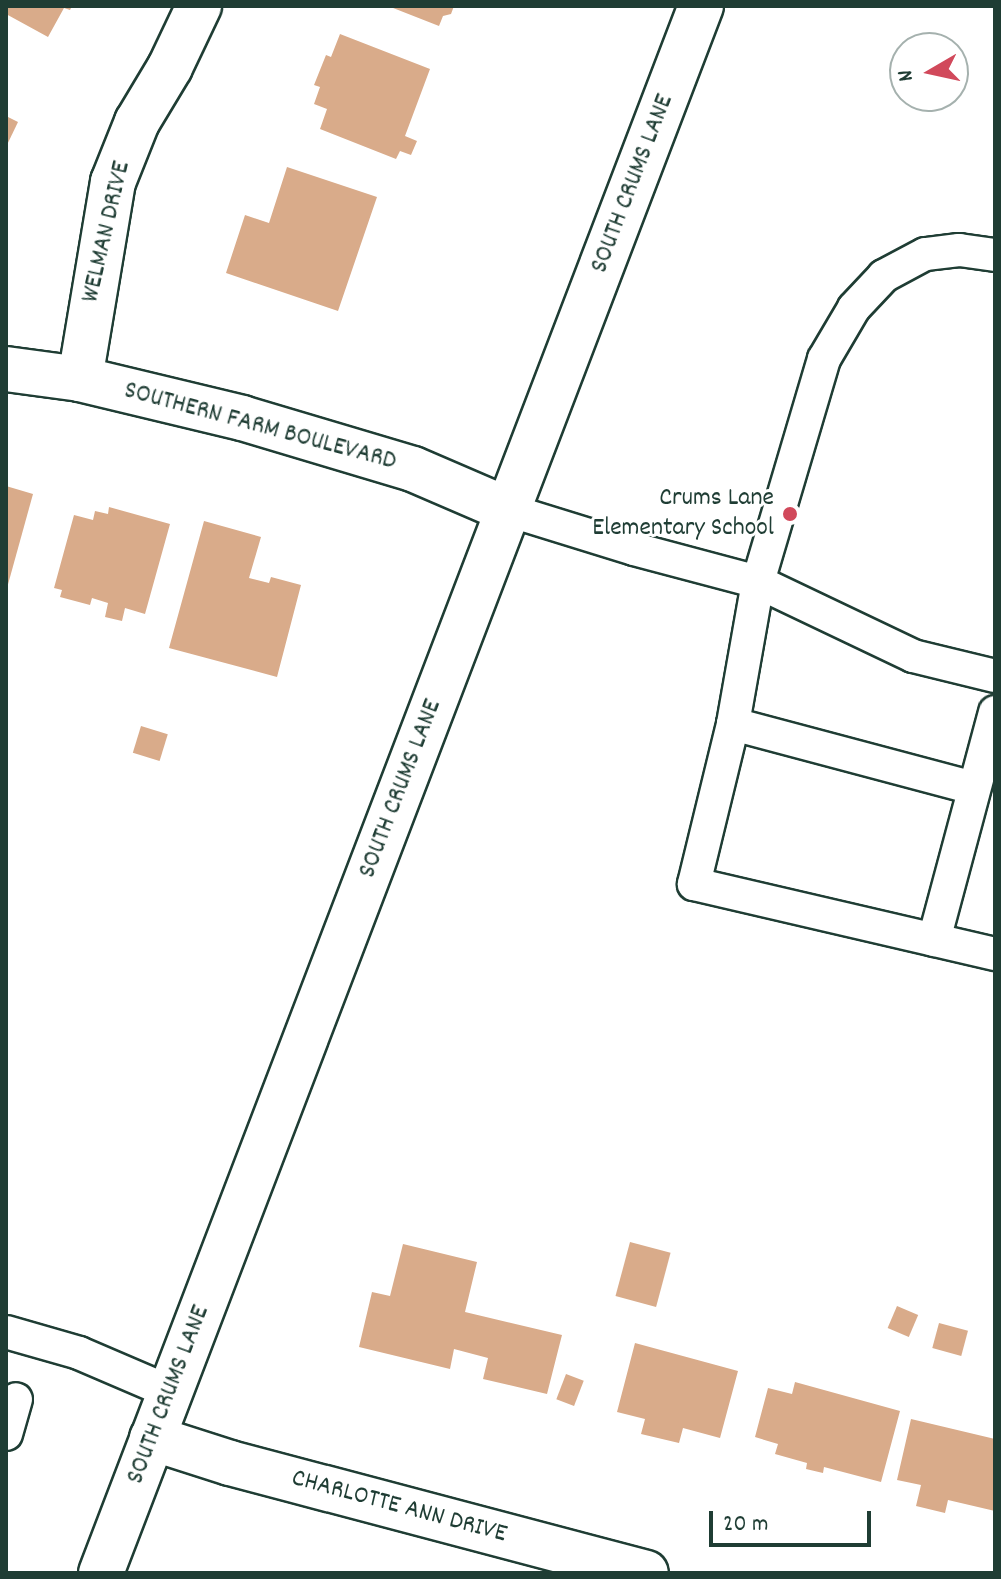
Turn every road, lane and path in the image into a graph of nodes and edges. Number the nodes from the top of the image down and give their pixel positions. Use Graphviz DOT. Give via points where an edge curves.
graph roads {
  1 [pos="199,6"];
  2 [pos="701,6"];
  3 [pos="995,255"];
  4 [pos="6,369"];
  5 [pos="80,379"];
  6 [pos="508,510"];
  7 [pos="758,582"];
  8 [pos="995,676"];
  9 [pos="995,712"];
  10 [pos="733,724"];
  11 [pos="974,788"];
  12 [pos="934,940"];
  13 [pos="995,954"];
  14 [pos="6,1332"];
  15 [pos="170,1392"];
  16 [pos="16,1399"];
  17 [pos="6,1434"];
  18 [pos="152,1438"];
  19 [pos="101,1573"];
  20 [pos="646,1573"];
  1 -- 5 [label="street, WELMAN DRIVE" via="137,122 113,182"];
  2 -- 6 [label="street, SOUTH CRUMS LANE"];
  3 -- 7 [label="lane" via="959,250 925,254 884,276 854,308 824,359"];
  4 -- 5 [label="street, SOUTHERN FARM BOULEVARD"];
  5 -- 6 [label="street, SOUTHERN FARM BOULEVARD" via="242,418 398,465"];
  6 -- 7 [label="lane"];
  6 -- 15 [label="street, SOUTH CRUMS LANE"];
  7 -- 8 [label="lane" via="913,656"];
  7 -- 10 [label="lane"];
  9 -- 11 [label="lane"];
  10 -- 11 [label="lane"];
  10 -- 12 [label="lane" via="694,884"];
  11 -- 12 [label="lane"];
  12 -- 13 [label="lane"];
  14 -- 15 [label="lane" via="79,1353"];
  15 -- 18 [label="street, SOUTH CRUMS LANE"];
  16 -- 17 [label="lane"];
  18 -- 19 [label="street, SOUTH CRUMS LANE"];
  18 -- 20 [label="street, CHARLOTTE ANN DRIVE"];
}
